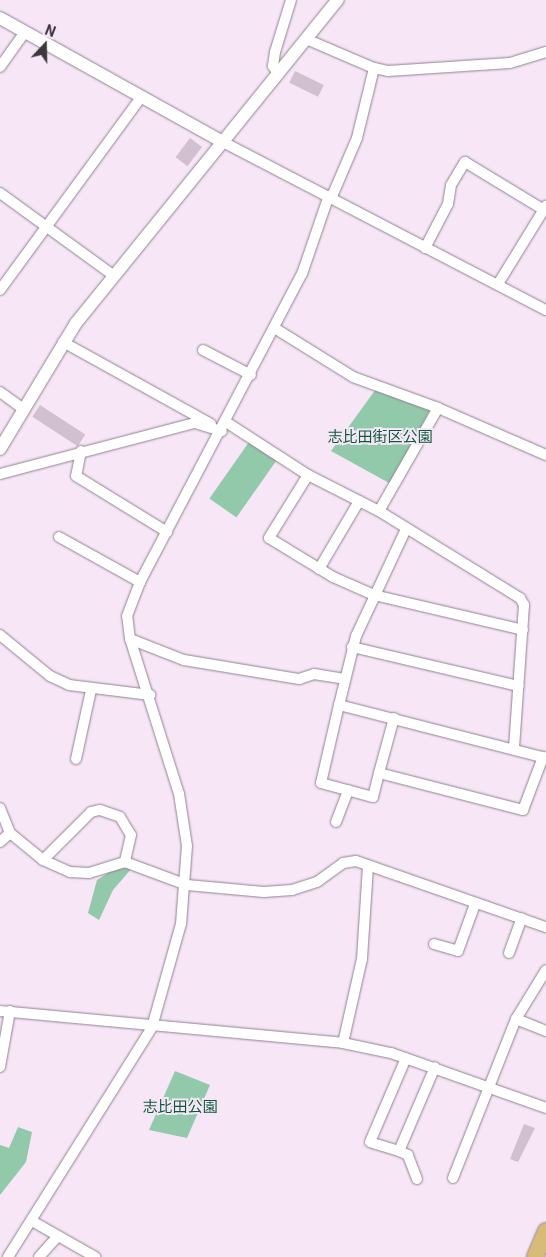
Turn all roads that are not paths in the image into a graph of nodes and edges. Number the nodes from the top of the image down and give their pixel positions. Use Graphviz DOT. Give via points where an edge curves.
graph roads {
  1 [pos="290,0"];
  2 [pos="338,0"];
  3 [pos="0,18"];
  4 [pos="25,32"];
  5 [pos="306,39"];
  6 [pos="546,52"];
  7 [pos="0,67"];
  8 [pos="374,68"];
  9 [pos="278,73"];
  10 [pos="141,97"];
  11 [pos="222,142"];
  12 [pos="0,193"];
  13 [pos="328,198"];
  14 [pos="545,208"];
  15 [pos="46,227"];
  16 [pos="425,248"];
  17 [pos="113,275"];
  18 [pos="498,284"];
  19 [pos="0,290"];
  20 [pos="546,310"];
  21 [pos="276,329"];
  22 [pos="63,342"];
  23 [pos="203,350"];
  24 [pos="251,376"];
  25 [pos="0,392"];
  26 [pos="22,408"];
  27 [pos="438,408"];
  28 [pos="221,426"];
  29 [pos="0,449"];
  30 [pos="81,450"];
  31 [pos="546,455"];
  32 [pos="0,474"];
  33 [pos="308,475"];
  34 [pos="359,501"];
  35 [pos="379,511"];
  36 [pos="406,529"];
  37 [pos="167,532"];
  38 [pos="59,537"];
  39 [pos="319,569"];
  40 [pos="140,582"];
  41 [pos="374,595"];
  42 [pos="523,630"];
  43 [pos="0,635"];
  44 [pos="130,639"];
  45 [pos="352,647"];
  46 [pos="345,679"];
  47 [pos="518,686"];
  48 [pos="91,690"];
  49 [pos="150,695"];
  50 [pos="339,705"];
  51 [pos="394,718"];
  52 [pos="514,748"];
  53 [pos="545,757"];
  54 [pos="76,759"];
  55 [pos="379,773"];
  56 [pos="348,790"];
  57 [pos="0,808"];
  58 [pos="336,822"];
  59 [pos="10,833"];
  60 [pos="0,842"];
  61 [pos="43,860"];
  62 [pos="125,862"];
  63 [pos="368,865"];
  64 [pos="187,885"];
  65 [pos="474,904"];
  66 [pos="522,918"];
  67 [pos="546,927"];
  68 [pos="434,944"];
  69 [pos="508,953"];
  70 [pos="546,970"];
  71 [pos="5,1011"];
  72 [pos="516,1019"];
  73 [pos="152,1027"];
  74 [pos="546,1031"];
  75 [pos="343,1043"];
  76 [pos="406,1058"];
  77 [pos="435,1067"];
  78 [pos="0,1068"];
  79 [pos="489,1088"];
  80 [pos="546,1108"];
  81 [pos="399,1151"];
  82 [pos="453,1178"];
  83 [pos="417,1179"];
  84 [pos="32,1220"];
  85 [pos="546,1231"];
  86 [pos="58,1236"];
  87 [pos="8,1257"];
  88 [pos="39,1257"];
  89 [pos="95,1257"];
  90 [pos="536,1257"];
  1 -- 9 [label="street" via="275,52 273,66"];
  2 -- 5 [label="street"];
  3 -- 4 [label="street"];
  4 -- 7 [label="street"];
  4 -- 10 [label="street"];
  5 -- 8 [label="street"];
  5 -- 9 [label="street"];
  6 -- 8 [label="street" via="510,63 459,68"];
  8 -- 13 [label="street" via="358,138 333,194"];
  9 -- 11 [label="street"];
  10 -- 11 [label="street"];
  10 -- 15 [label="street"];
  11 -- 13 [label="street"];
  11 -- 17 [label="street"];
  12 -- 15 [label="street"];
  13 -- 16 [label="street"];
  13 -- 21 [label="street" via="302,274"];
  14 -- 16 [label="street" via="466,162 451,185 448,204"];
  14 -- 18 [label="street"];
  15 -- 17 [label="street"];
  15 -- 19 [label="street"];
  16 -- 18 [label="street"];
  17 -- 22 [label="street"];
  18 -- 20 [label="street"];
  21 -- 24 [label="street"];
  21 -- 27 [label="street" via="334,368"];
  22 -- 26 [label="street"];
  22 -- 28 [label="street"];
  23 -- 24 [label="street"];
  24 -- 28 [label="street"];
  25 -- 26 [label="street"];
  26 -- 29 [label="street"];
  27 -- 31 [label="street"];
  27 -- 35 [label="street"];
  28 -- 30 [label="street" via="195,423"];
  28 -- 33 [label="street"];
  28 -- 37 [label="street"];
  30 -- 32 [label="street"];
  30 -- 37 [label="street" via="76,476"];
  33 -- 34 [label="street"];
  33 -- 39 [label="street" via="268,538"];
  34 -- 35 [label="street"];
  34 -- 39 [label="street"];
  35 -- 36 [label="street"];
  36 -- 41 [label="street"];
  36 -- 42 [label="street" via="520,598 524,605"];
  37 -- 40 [label="street"];
  38 -- 40 [label="street"];
  39 -- 41 [label="street"];
  40 -- 44 [label="street" via="127,616"];
  41 -- 42 [label="street"];
  41 -- 45 [label="street"];
  42 -- 47 [label="street"];
  43 -- 48 [label="street" via="50,676"];
  44 -- 46 [label="street" via="184,660 299,679 314,674"];
  44 -- 49 [label="street"];
  45 -- 46 [label="street"];
  45 -- 47 [label="street"];
  46 -- 50 [label="street"];
  47 -- 52 [label="street"];
  48 -- 49 [label="street"];
  48 -- 54 [label="street"];
  49 -- 64 [label="street" via="179,794 187,846"];
  50 -- 51 [label="street"];
  50 -- 56 [label="street" via="321,784"];
  51 -- 52 [label="street"];
  51 -- 55 [label="street"];
  52 -- 53 [label="street"];
  53 -- 55 [label="street" via="522,810"];
  55 -- 56 [label="street" via="373,797"];
  56 -- 58 [label="street"];
  57 -- 59 [label="street"];
  59 -- 60 [label="street"];
  59 -- 61 [label="street"];
  61 -- 62 [label="street" via="70,872 90,873"];
  61 -- 62 [label="street" via="92,812 100,810 120,817 131,835"];
  62 -- 64 [label="street"];
  63 -- 64 [label="street" via="356,861 343,863 317,882 292,890"];
  63 -- 65 [label="street"];
  63 -- 75 [label="street" via="362,959"];
  64 -- 73 [label="street" via="181,924"];
  65 -- 66 [label="street"];
  65 -- 68 [label="street" via="458,951"];
  66 -- 67 [label="street"];
  66 -- 69 [label="street"];
  70 -- 72 [label="street"];
  71 -- 73 [label="street"];
  71 -- 78 [label="street"];
  72 -- 74 [label="street"];
  72 -- 79 [label="street"];
  73 -- 75 [label="street"];
  73 -- 84 [label="street"];
  75 -- 76 [label="street"];
  76 -- 77 [label="street"];
  76 -- 81 [label="street" via="370,1142"];
  77 -- 79 [label="street"];
  77 -- 81 [label="street"];
  79 -- 80 [label="street"];
  79 -- 82 [label="street"];
  81 -- 83 [label="street" via="408,1155"];
  84 -- 86 [label="street"];
  84 -- 87 [label="street"];
  85 -- 90 [label="main road"];
  86 -- 88 [label="street"];
  86 -- 89 [label="street"];
}
